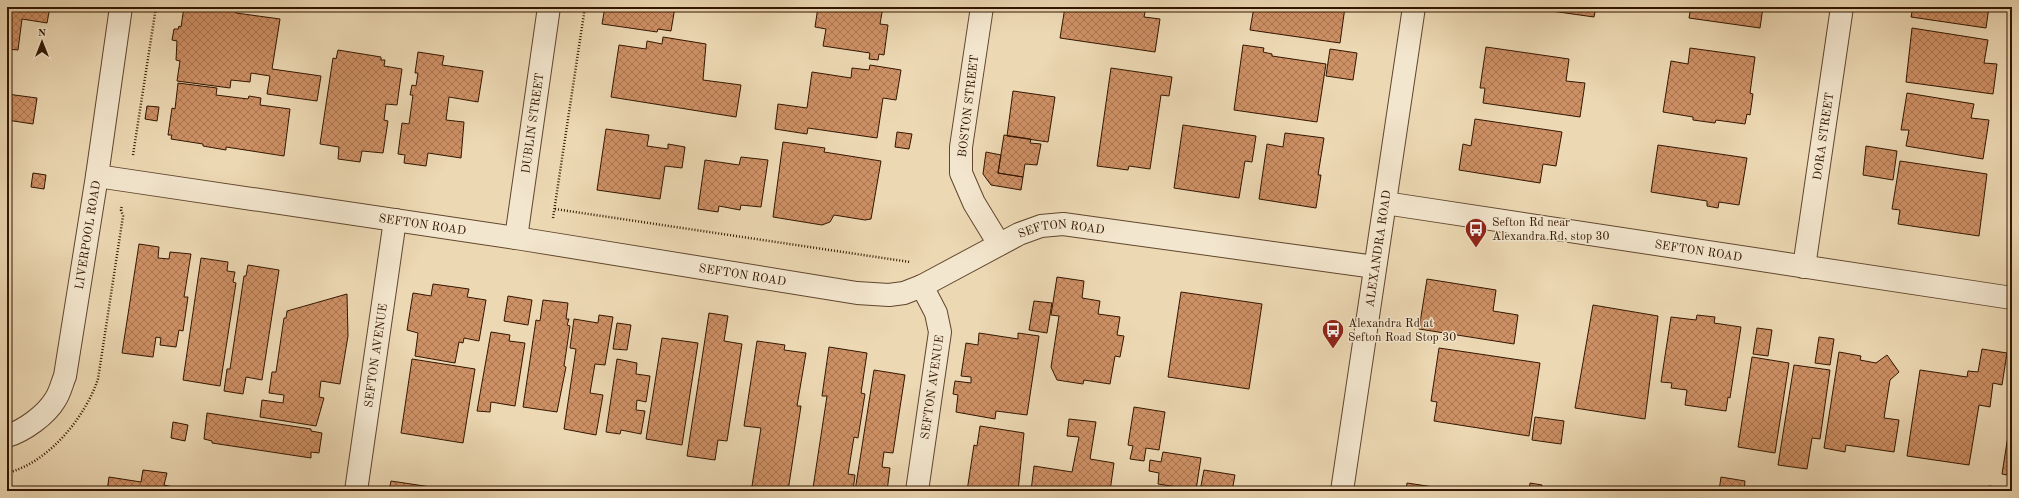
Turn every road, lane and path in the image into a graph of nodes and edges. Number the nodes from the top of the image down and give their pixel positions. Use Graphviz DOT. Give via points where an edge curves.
graph roads {
  1 [pos="121,7"];
  2 [pos="156,7"];
  3 [pos="550,7"];
  4 [pos="585,7"];
  5 [pos="982,7"];
  6 [pos="1414,7"];
  7 [pos="1842,7"];
  8 [pos="133,155"];
  9 [pos="97,176"];
  10 [pos="1385,203"];
  11 [pos="555,209"];
  12 [pos="554,218"];
  13 [pos="395,220"];
  14 [pos="516,238"];
  15 [pos="999,244"];
  16 [pos="914,263"];
  17 [pos="1375,267"];
  18 [pos="1804,267"];
  19 [pos="922,286"];
  20 [pos="2012,298"];
  21 [pos="7,436"];
  22 [pos="356,491"];
  23 [pos="917,491"];
  24 [pos="1342,491"];
  1 -- 9 [label="street, LIVERPOOL ROAD"];
  2 -- 8 [label="path"];
  3 -- 14 [label="street, DUBLIN STREET"];
  4 -- 11 [label="path"];
  5 -- 15 [label="street, BOSTON STREET" via="960,160 961,173 974,203"];
  6 -- 10 [label="street, ALEXANDRA ROAD"];
  7 -- 18 [label="street, DORA STREET"];
  9 -- 13 [label="street, SEFTON ROAD"];
  9 -- 21 [label="street, LIVERPOOL ROAD" via="65,376 55,400 40,417"];
  10 -- 17 [label="street, ALEXANDRA ROAD"];
  10 -- 18 [label="street, SEFTON ROAD"];
  11 -- 12 [label="path"];
  11 -- 16 [label="path"];
  13 -- 14 [label="street, SEFTON ROAD"];
  13 -- 22 [label="street, SEFTON AVENUE"];
  14 -- 19 [label="street, SEFTON ROAD" via="857,294 904,294"];
  15 -- 17 [label="street, SEFTON ROAD" via="1041,226 1062,224"];
  15 -- 19 [label="street, SEFTON ROAD"];
  17 -- 24 [label="street, ALEXANDRA ROAD"];
  18 -- 20 [label="street, SEFTON ROAD"];
  19 -- 23 [label="street, SEFTON AVENUE" via="936,313 940,332"];
}
